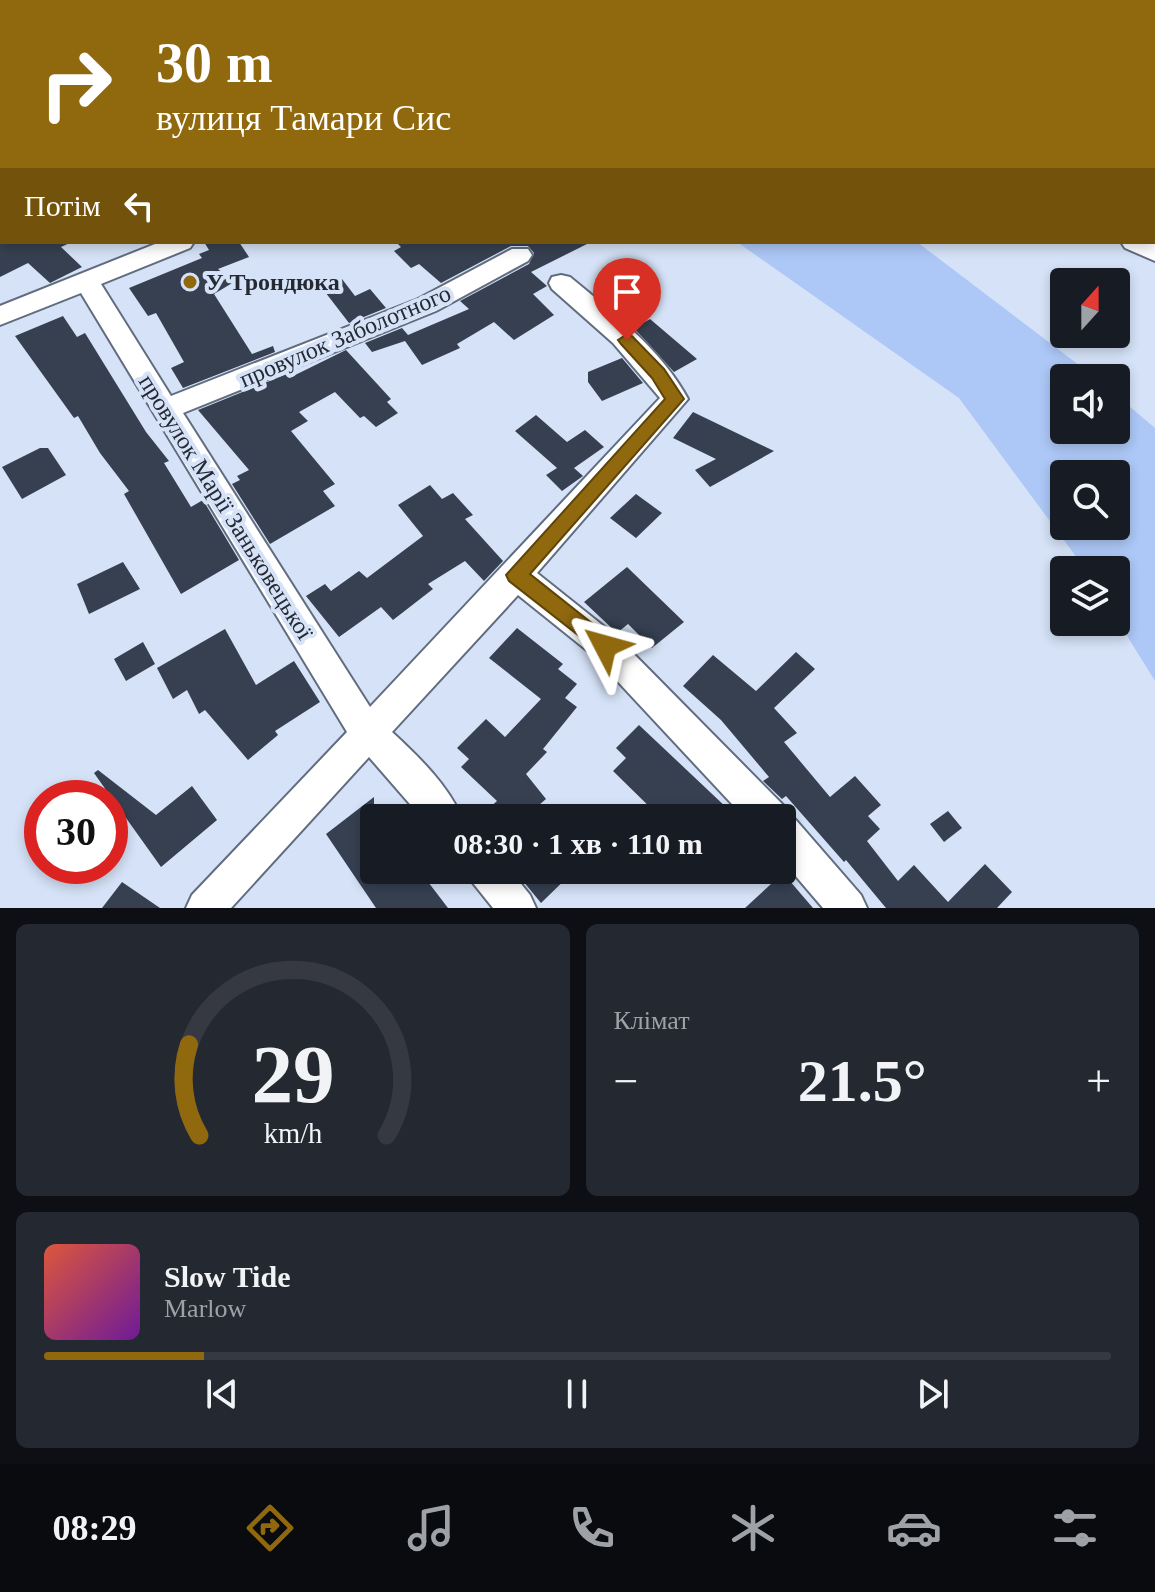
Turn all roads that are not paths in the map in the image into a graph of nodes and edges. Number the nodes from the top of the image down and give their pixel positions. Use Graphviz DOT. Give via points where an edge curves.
graph roads {
  1 [pos="177,244"];
  2 [pos="1137,244"];
  3 [pos="1155,253"];
  4 [pos="520,255"];
  5 [pos="86,281"];
  6 [pos="561,283"];
  7 [pos="0,316"];
  8 [pos="166,409"];
  9 [pos="516,575"];
  10 [pos="367,733"];
  11 [pos="434,804"];
  12 [pos="757,804"];
  13 [pos="796,848"];
  14 [pos="497,884"];
  15 [pos="205,908"];
  16 [pos="517,908"];
  17 [pos="848,908"];
  1 -- 5 [label="street"];
  2 -- 3 [label="street"];
  4 -- 8 [label="street, провулок Заболотного" via="427,305"];
  5 -- 7 [label="street"];
  5 -- 8 [label="street, провулок Марії Заньковецької"];
  6 -- 9 [label="street" via="611,324 675,399"];
  8 -- 10 [label="street, провулок Марії Заньковецької"];
  9 -- 10 [label="street"];
  9 -- 12 [label="street" via="605,646"];
  10 -- 11 [label="street, провулок Марії Заньковецької" via="389,750"];
  10 -- 15 [label="street"];
  13 -- 17 [label="street"];
  14 -- 16 [label="street"];
}
